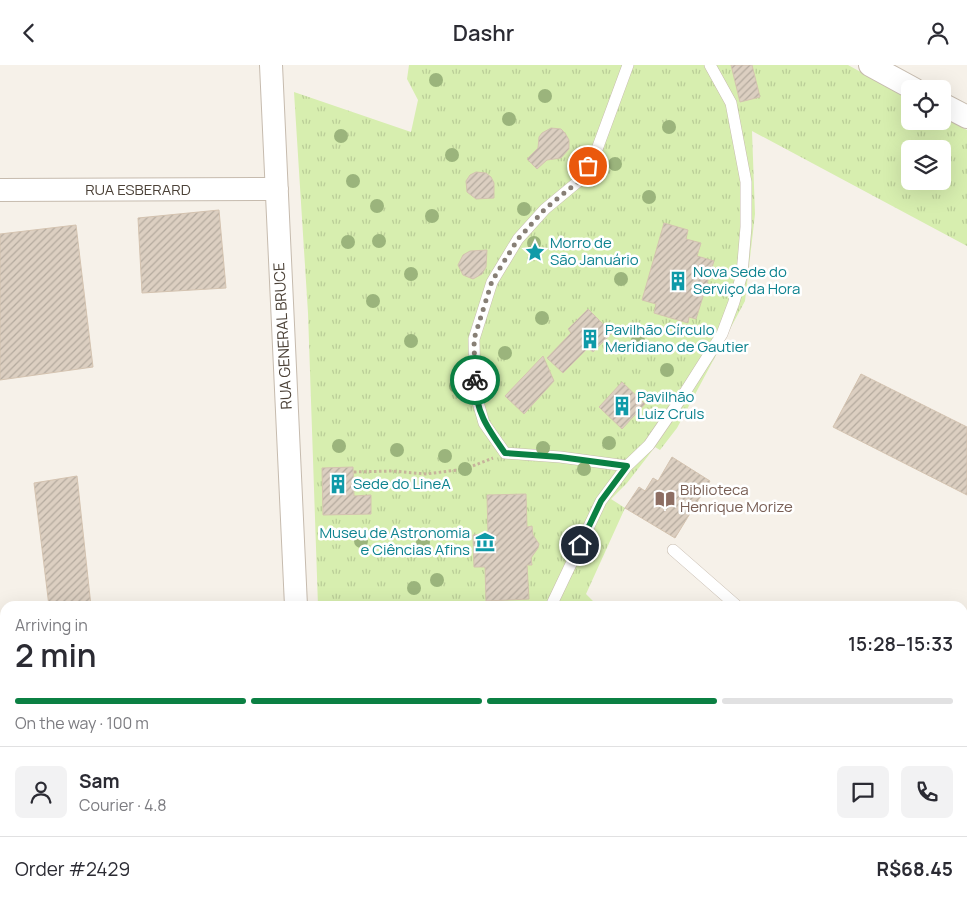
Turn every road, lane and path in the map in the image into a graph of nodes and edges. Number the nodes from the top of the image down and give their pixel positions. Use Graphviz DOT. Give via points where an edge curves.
graph roads {
  1 [pos="271,65"];
  2 [pos="628,65"];
  3 [pos="710,65"];
  4 [pos="870,65"];
  5 [pos="901,82"];
  6 [pos="951,109"];
  7 [pos="967,117"];
  8 [pos="277,189"];
  9 [pos="0,190"];
  10 [pos="505,453"];
  11 [pos="627,466"];
  12 [pos="354,472"];
  13 [pos="673,550"];
  14 [pos="296,601"];
  15 [pos="554,601"];
  16 [pos="732,601"];
  1 -- 8 [label="street, RUA GENERAL BRUCE"];
  2 -- 10 [label="lane" via="596,152 580,180 545,209 518,239 492,281 474,339 475,392 484,423"];
  3 -- 11 [label="lane" via="730,103 746,182 742,274 722,334 649,445"];
  4 -- 5 [label="street"];
  6 -- 7 [label="street"];
  8 -- 9 [label="street, RUA ESBERARD"];
  8 -- 14 [label="street, RUA GENERAL BRUCE"];
  10 -- 11 [label="lane"];
  10 -- 12 [label="path" via="465,469 426,474"];
  11 -- 15 [label="lane" via="601,501"];
  13 -- 16 [label="lane"];
}
